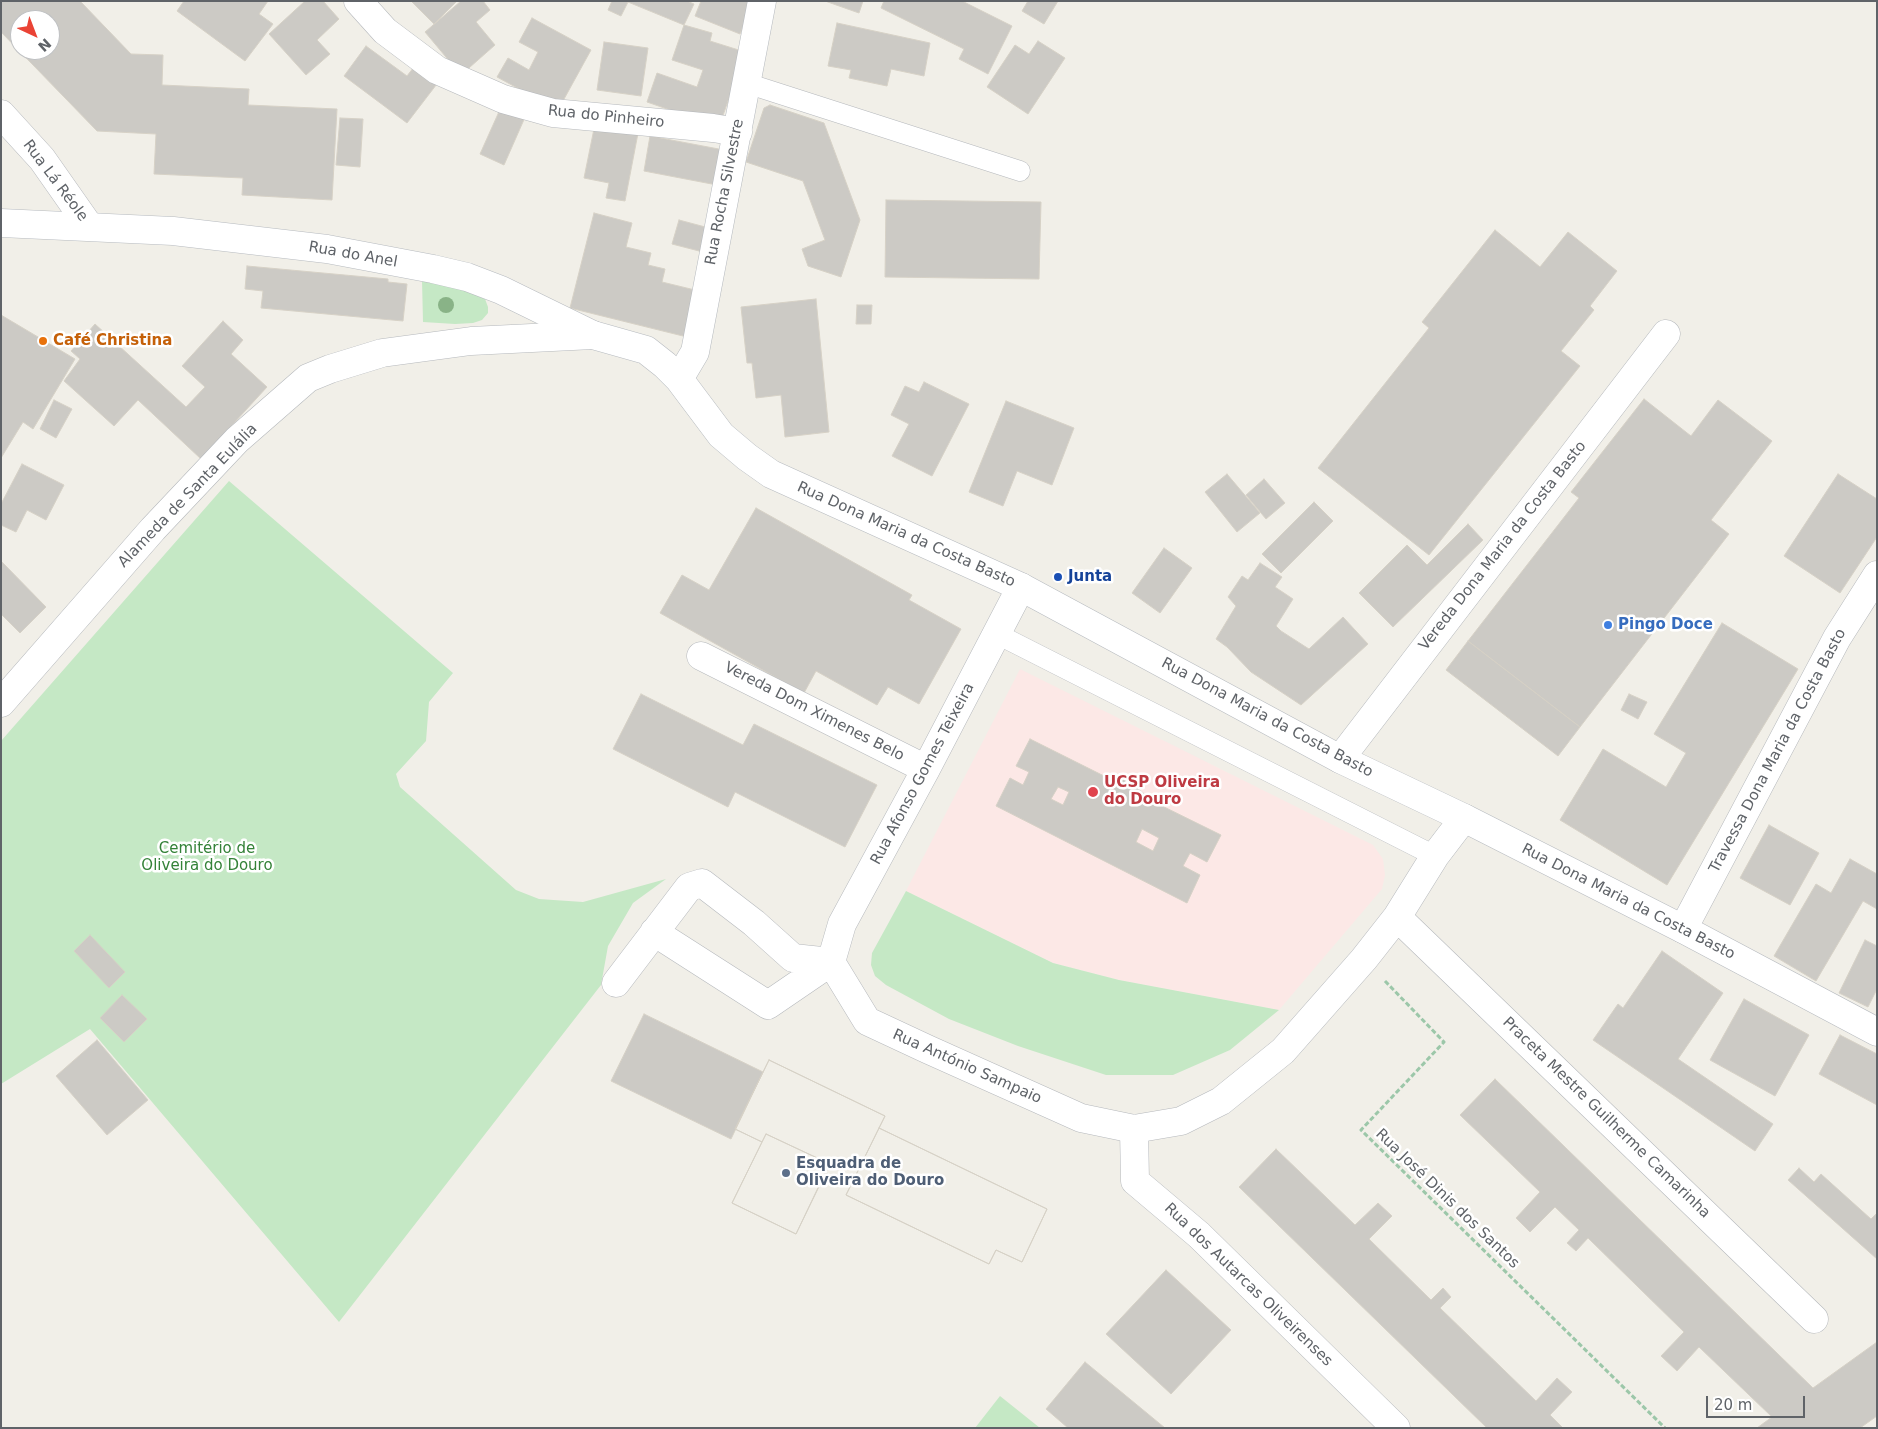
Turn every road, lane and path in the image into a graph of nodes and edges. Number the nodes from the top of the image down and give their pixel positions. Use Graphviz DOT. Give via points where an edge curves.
graph roads {
  1 [pos="358,1"];
  2 [pos="762,1"];
  3 [pos="746,83"];
  4 [pos="1,114"];
  5 [pos="738,132"];
  6 [pos="1020,171"];
  7 [pos="1,223"];
  8 [pos="89,226"];
  9 [pos="1666,334"];
  10 [pos="592,335"];
  11 [pos="679,380"];
  12 [pos="1877,575"];
  13 [pos="1021,587"];
  14 [pos="997,634"];
  15 [pos="701,656"];
  16 [pos="1,703"];
  17 [pos="1340,759"];
  18 [pos="926,768"];
  19 [pos="1464,818"];
  20 [pos="1435,856"];
  21 [pos="1397,917"];
  22 [pos="1683,929"];
  23 [pos="654,932"];
  24 [pos="1364,959"];
  25 [pos="831,962"];
  26 [pos="616,983"];
  27 [pos="1877,1032"];
  28 [pos="1134,1129"];
  29 [pos="1814,1319"];
  30 [pos="1396,1428"];
  31 [pos="1665,1428"];
  1 -- 5 [label="street, Rua do Pinheiro" via="385,31 437,70 503,98 553,113"];
  2 -- 3 [label="street, Rua Rocha Silvestre"];
  3 -- 5 [label="street, Rua Rocha Silvestre"];
  3 -- 6 [label="lane"];
  4 -- 8 [label="street, Rua Lá Réole" via="42,159"];
  5 -- 11 [label="street, Rua Rocha Silvestre" via="695,352"];
  7 -- 8 [label="street, Rua do Anel"];
  8 -- 10 [label="street, Rua do Anel" via="173,231 327,249 433,269 501,290"];
  9 -- 17 [label="street, Vereda Dona Maria da Costa Basto"];
  10 -- 11 [label="street, Rua do Anel" via="646,350"];
  10 -- 16 [label="street, Alameda de Santa Eulália" via="471,341 382,353 308,378 237,440 153,529"];
  11 -- 13 [label="street, Rua Dona Maria da Costa Basto" via="721,435 771,474"];
  12 -- 22 [label="street, Travessa Dona Maria da Costa Basto" via="1837,638"];
  13 -- 14 [label="street, Rua Afonso Gomes Teixeira"];
  13 -- 17 [label="street, Rua Dona Maria da Costa Basto"];
  14 -- 18 [label="street, Rua Afonso Gomes Teixeira"];
  14 -- 20 [label="lane"];
  15 -- 18 [label="street, Vereda Dom Ximenes Belo"];
  17 -- 19 [label="street, Rua Dona Maria da Costa Basto"];
  18 -- 25 [label="street, Rua Afonso Gomes Teixeira" via="842,924"];
  19 -- 20 [label="street"];
  19 -- 22 [label="street, Rua Dona Maria da Costa Basto"];
  20 -- 21 [label="street"];
  21 -- 24 [label="street"];
  21 -- 29 [label="street, Praceta Mestre Guilherme Camarinha"];
  22 -- 27 [label="street, Rua Dona Maria da Costa Basto"];
  23 -- 25 [label="street" via="768,1005"];
  23 -- 25 [label="street" via="690,887 702,883 793,958"];
  23 -- 26 [label="street"];
  24 -- 28 [label="street" via="1283,1051 1221,1101 1181,1121"];
  24 -- 31 [label="path, Rua José Dinis dos Santos" via="1444,1042 1361,1130"];
  25 -- 28 [label="street, Rua António Sampaio" via="867,1021 1081,1118"];
  28 -- 30 [label="street, Rua dos Autarcas Oliveirenses" via="1135,1181 1198,1235"];
}
